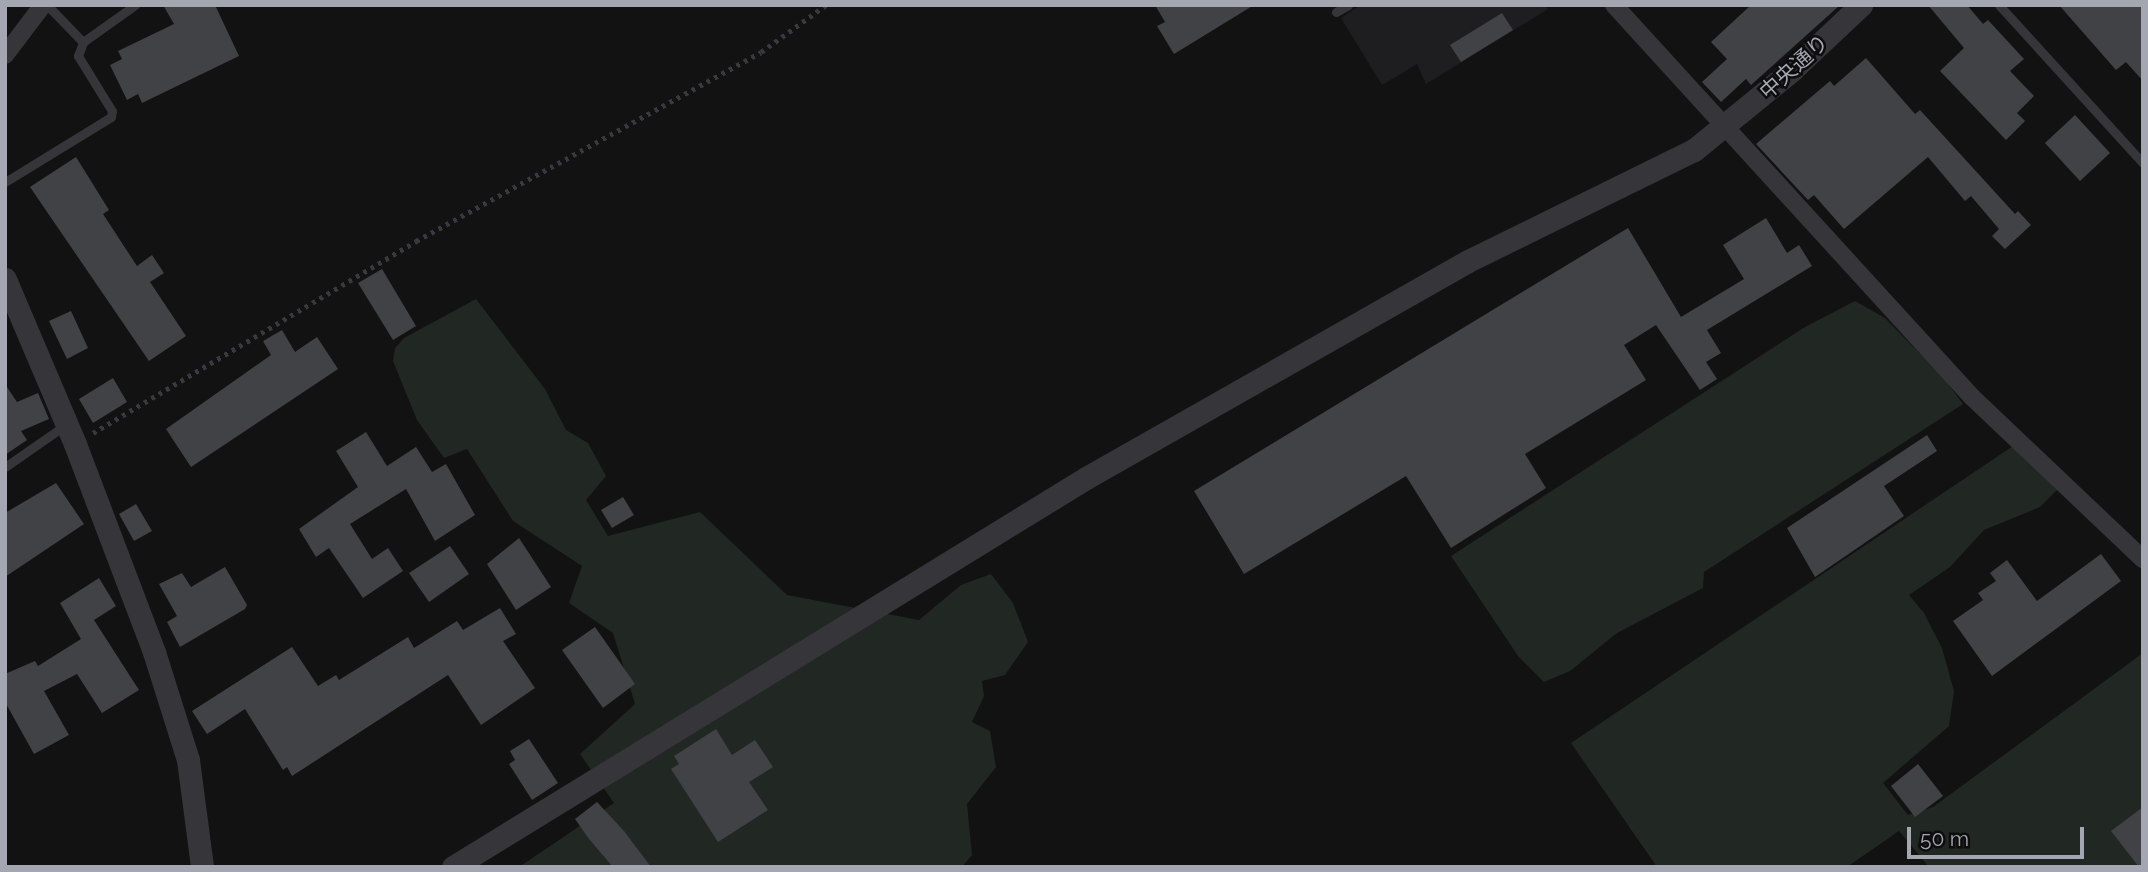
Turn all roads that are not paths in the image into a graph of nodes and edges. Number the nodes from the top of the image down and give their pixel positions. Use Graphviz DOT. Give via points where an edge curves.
graph roads {
  1 [pos="45,5"];
  2 [pos="135,5"];
  3 [pos="1348,5"];
  4 [pos="1614,5"];
  5 [pos="1861,5"];
  6 [pos="1999,5"];
  7 [pos="1336,12"];
  8 [pos="83,42"];
  9 [pos="5,55"];
  10 [pos="1726,128"];
  11 [pos="2143,163"];
  12 [pos="5,182"];
  13 [pos="5,279"];
  14 [pos="71,434"];
  15 [pos="5,467"];
  16 [pos="2143,559"];
  17 [pos="202,867"];
  18 [pos="453,867"];
  1 -- 8 [label="lane"];
  1 -- 9 [label="street"];
  2 -- 8 [label="lane"];
  3 -- 7 [label="lane"];
  4 -- 10 [label="street"];
  5 -- 10 [label="street, 中央通り"];
  6 -- 11 [label="lane"];
  8 -- 12 [label="lane" via="78,56 112,111 111,117"];
  10 -- 16 [label="street" via="1972,397"];
  10 -- 18 [label="street, 中央通り" via="1694,150 1466,262 1086,478"];
  13 -- 14 [label="street"];
  14 -- 15 [label="lane"];
  14 -- 17 [label="street" via="153,652 188,761"];
}
